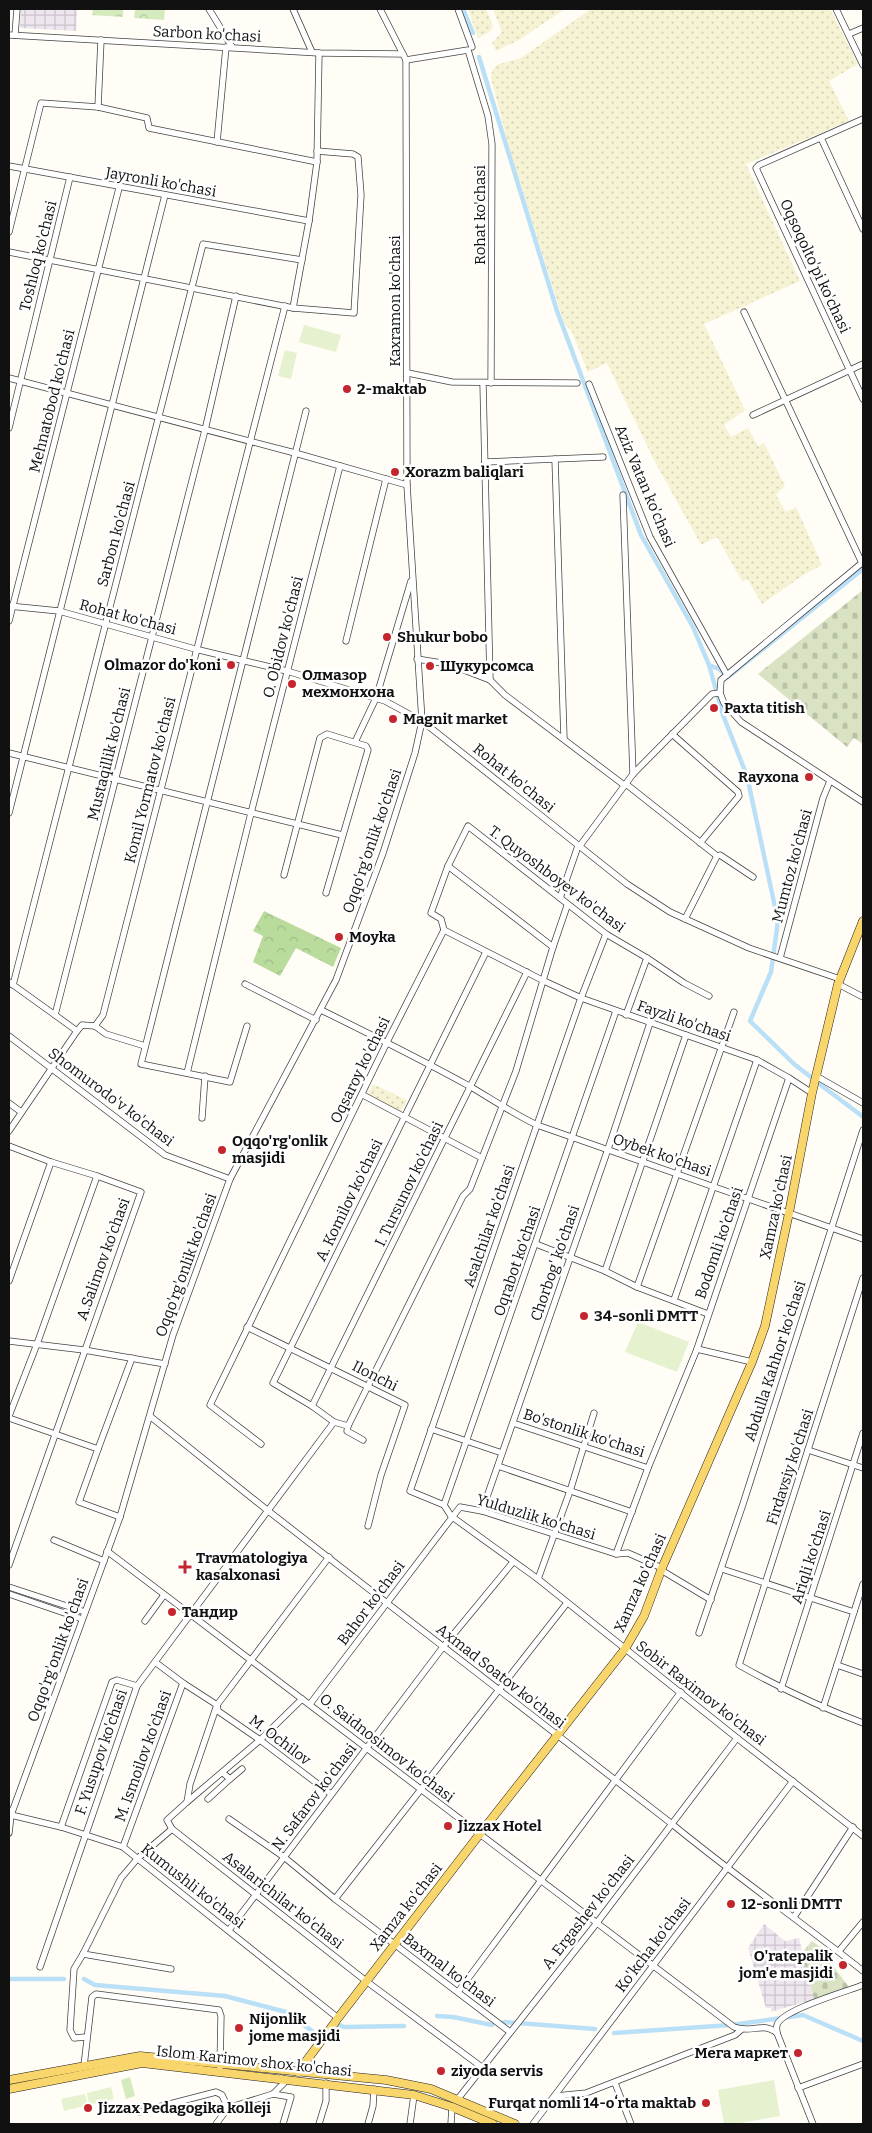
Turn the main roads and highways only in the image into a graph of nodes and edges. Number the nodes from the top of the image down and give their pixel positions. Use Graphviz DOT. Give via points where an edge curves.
graph roads {
  1 [pos="863,921"];
  2 [pos="217,2067"];
  3 [pos="253,2071"];
  4 [pos="298,2072"];
  5 [pos="9,2080"];
  6 [pos="9,2089"];
  7 [pos="455,2103"];
  8 [pos="493,2124"];
  9 [pos="515,2124"];
  1 -- 4 [label="main road, Xamza ko'chasi" via="839,981 816,1076 765,1326 644,1616 625,1649"];
  2 -- 3 [label="main road, Islom Karimov shox ko'chasi"];
  2 -- 5 [label="main road, Islom Karimov shox ko'chasi" via="140,2056"];
  2 -- 6 [label="main road, Islom Karimov shox ko'chasi" via="142,2063"];
  3 -- 4 [label="main road, Islom Karimov shox ko'chasi"];
  3 -- 7 [label="main road, Islom Karimov shox ko'chasi" via="280,2078 374,2088"];
  4 -- 7 [label="main road, Islom Karimov shox ko'chasi" via="422,2086"];
  7 -- 8 [label="main road, Islom Karimov shox ko'chasi"];
  7 -- 9 [label="main road, Islom Karimov shox ko'chasi"];
}
